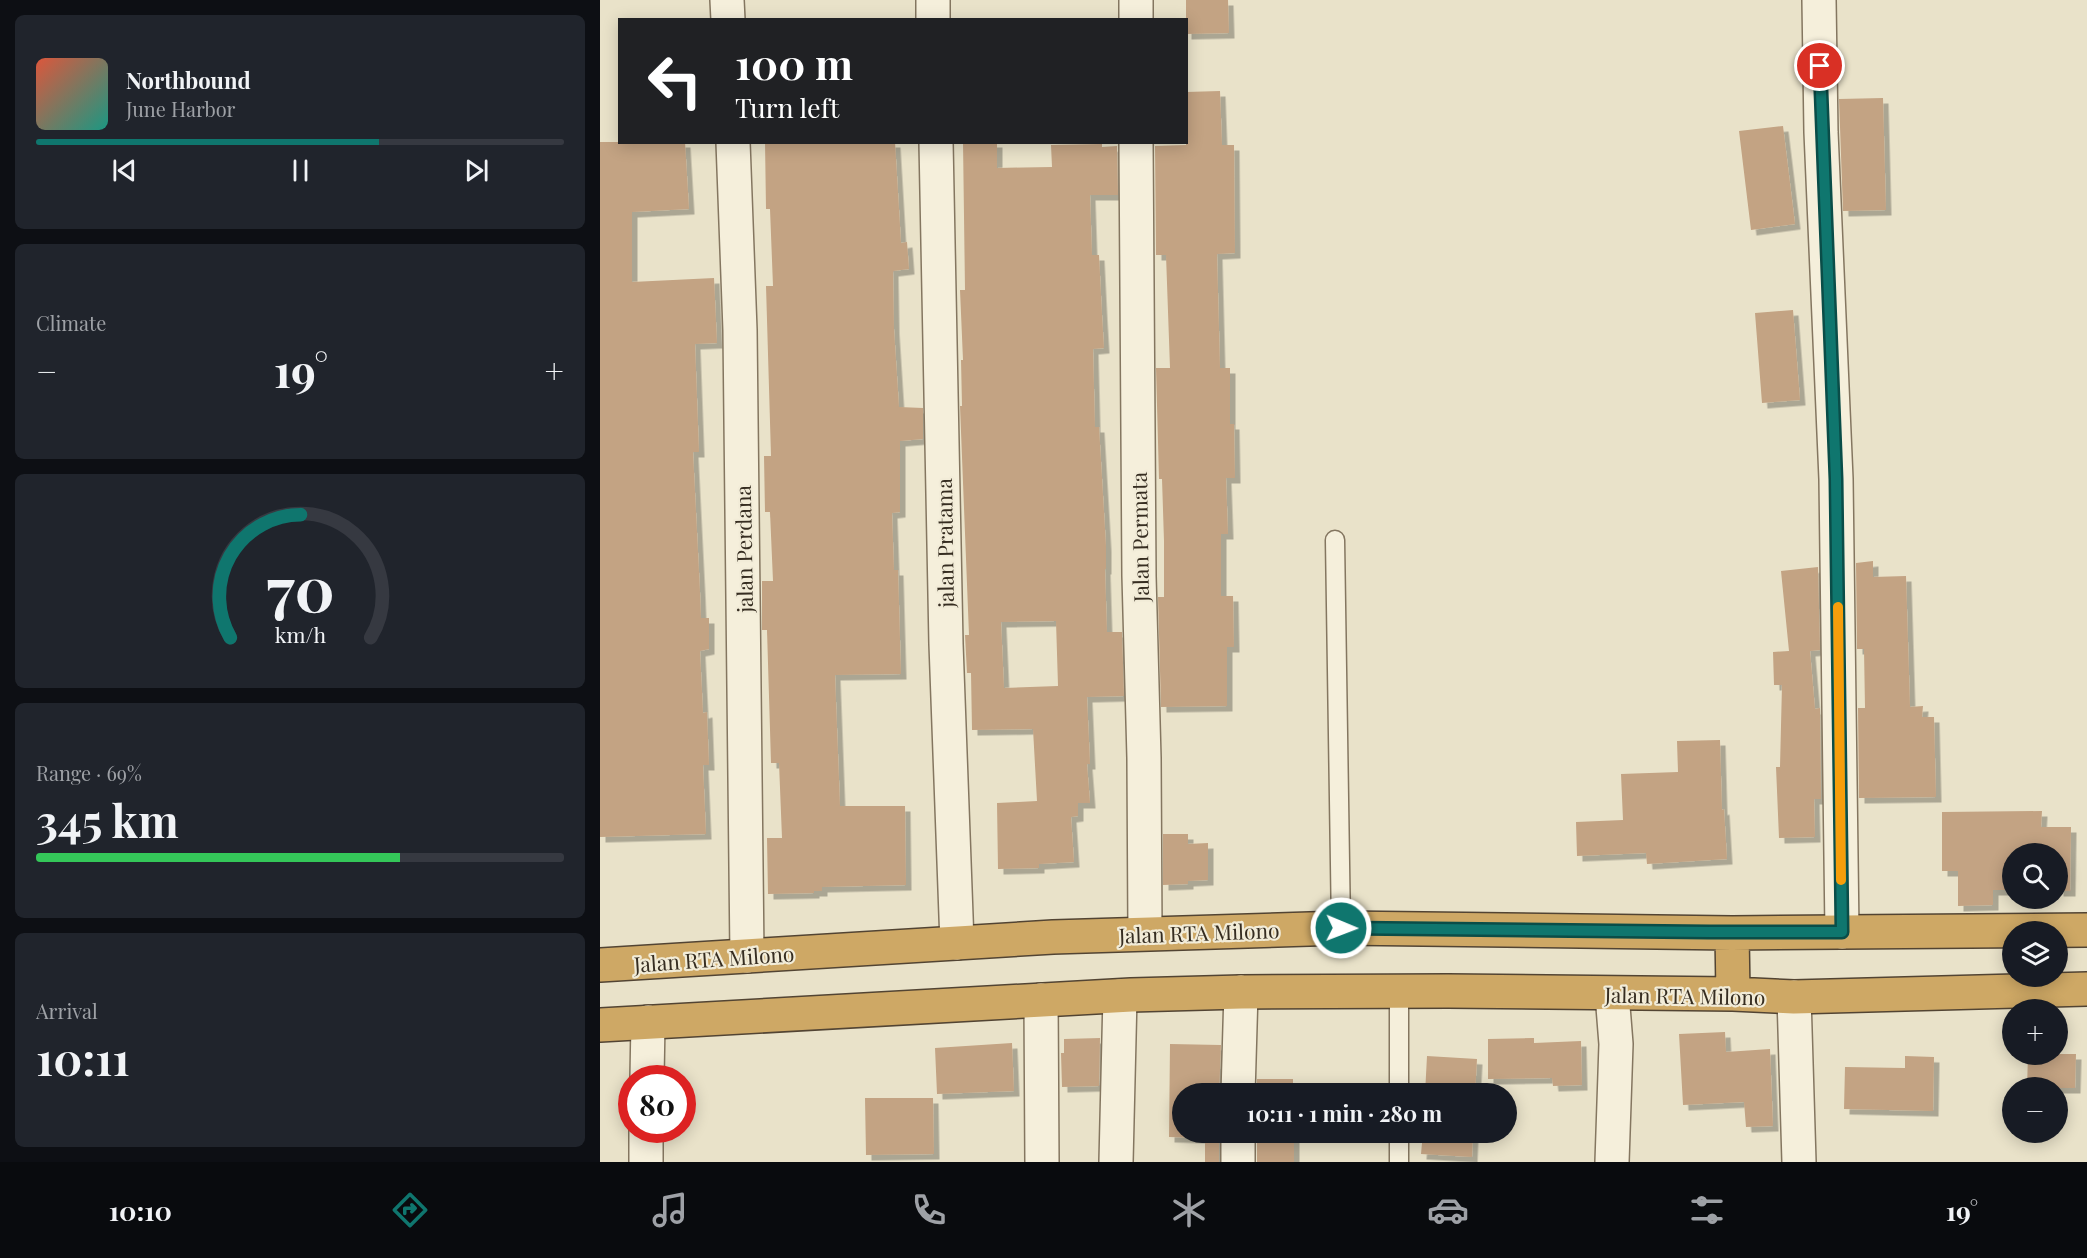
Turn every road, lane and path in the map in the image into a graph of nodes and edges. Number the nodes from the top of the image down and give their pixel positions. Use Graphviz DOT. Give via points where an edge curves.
graph roads {
  1 [pos="727,0"];
  2 [pos="933,0"];
  3 [pos="1136,0"];
  4 [pos="1819,0"];
  5 [pos="728,18"];
  6 [pos="933,18"];
  7 [pos="1136,18"];
  8 [pos="733,144"];
  9 [pos="936,144"];
  10 [pos="1136,144"];
  11 [pos="1335,540"];
  12 [pos="1341,928"];
  13 [pos="2087,930"];
  14 [pos="1145,932"];
  15 [pos="1842,932"];
  16 [pos="1732,933"];
  17 [pos="957,943"];
  18 [pos="747,956"];
  19 [pos="600,965"];
  20 [pos="2087,989"];
  21 [pos="1399,991"];
  22 [pos="1240,992"];
  23 [pos="1612,994"];
  24 [pos="1733,994"];
  25 [pos="1120,996"];
  26 [pos="1794,997"];
  27 [pos="1041,1000"];
  28 [pos="648,1022"];
  29 [pos="600,1025"];
  30 [pos="647,1065"];
  31 [pos="1238,1083"];
  32 [pos="1399,1083"];
  33 [pos="646,1143"];
  34 [pos="1238,1143"];
  35 [pos="1399,1143"];
  36 [pos="646,1162"];
  37 [pos="1042,1162"];
  38 [pos="1116,1162"];
  39 [pos="1238,1162"];
  40 [pos="1399,1162"];
  41 [pos="1612,1162"];
  42 [pos="1799,1162"];
  1 -- 5 [label="street"];
  2 -- 6 [label="street"];
  3 -- 7 [label="street"];
  4 -- 15 [label="street" via="1836,479"];
  8 -- 18 [label="street, jalan Perdana" via="740,330"];
  9 -- 17 [label="street, jalan Pratama" via="946,644"];
  10 -- 14 [label="street, Jalan Permata"];
  11 -- 12 [label="lane"];
  12 -- 14 [label="highway, Jalan RTA Milono"];
  12 -- 16 [label="highway, Jalan RTA Milono"];
  13 -- 15 [label="highway, Jalan RTA Milono"];
  14 -- 17 [label="highway, Jalan RTA Milono"];
  15 -- 16 [label="highway, Jalan RTA Milono"];
  16 -- 24 [label="highway"];
  17 -- 18 [label="highway, Jalan RTA Milono"];
  18 -- 19 [label="highway, Jalan RTA Milono"];
  20 -- 26 [label="highway, Jalan RTA Milono"];
  21 -- 22 [label="highway, Jalan RTA Milono"];
  21 -- 23 [label="highway, Jalan RTA Milono"];
  21 -- 32 [label="lane"];
  22 -- 25 [label="highway, Jalan RTA Milono"];
  22 -- 31 [label="street"];
  23 -- 24 [label="highway, Jalan RTA Milono"];
  23 -- 41 [label="street" via="1616,1044"];
  24 -- 26 [label="highway, Jalan RTA Milono"];
  25 -- 27 [label="highway, Jalan RTA Milono"];
  25 -- 38 [label="street"];
  26 -- 42 [label="street"];
  27 -- 28 [label="highway, Jalan RTA Milono"];
  27 -- 37 [label="street"];
  28 -- 29 [label="highway, Jalan RTA Milono"];
  28 -- 30 [label="street"];
  33 -- 36 [label="street"];
  34 -- 39 [label="street"];
  35 -- 40 [label="lane"];
}
